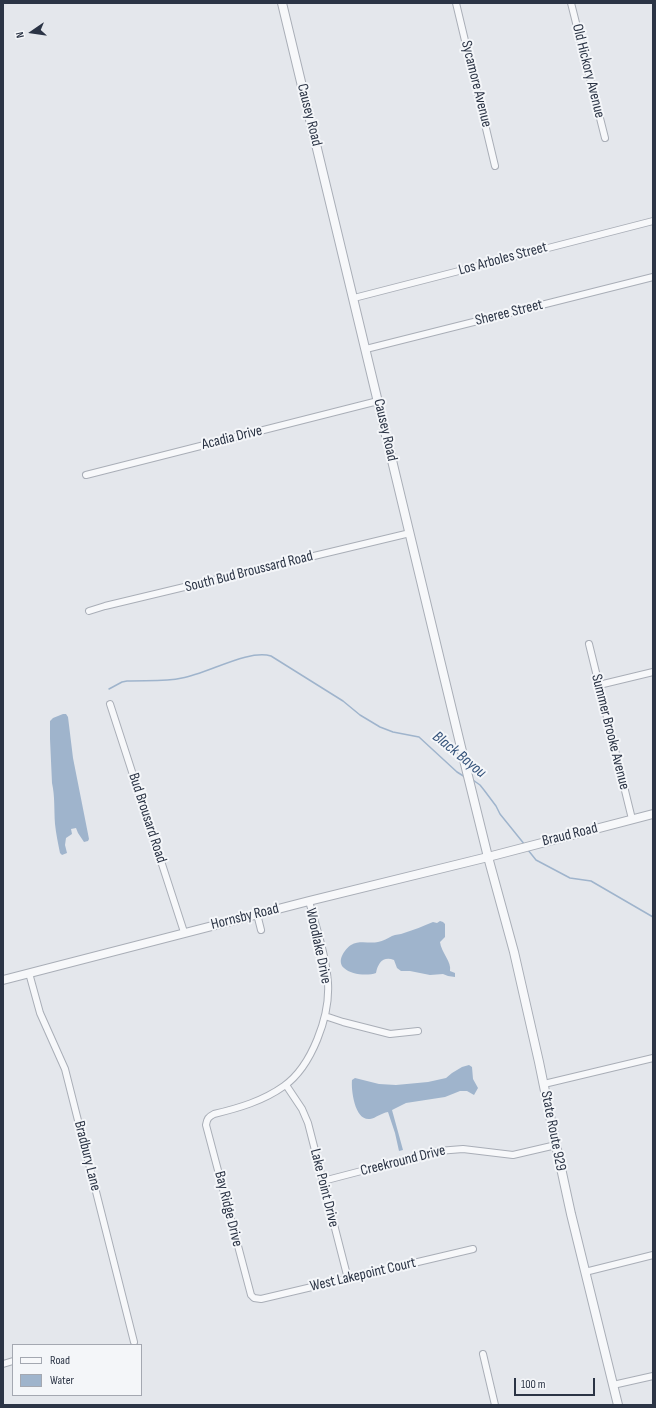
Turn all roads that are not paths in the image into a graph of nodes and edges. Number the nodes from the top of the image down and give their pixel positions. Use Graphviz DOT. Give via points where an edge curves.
graph roads {
  1 [pos="282,3"];
  2 [pos="456,3"];
  3 [pos="572,3"];
  4 [pos="605,138"];
  5 [pos="495,166"];
  6 [pos="653,221"];
  7 [pos="653,277"];
  8 [pos="354,298"];
  9 [pos="366,349"];
  10 [pos="378,401"];
  11 [pos="86,475"];
  12 [pos="410,533"];
  13 [pos="89,611"];
  14 [pos="589,644"];
  15 [pos="653,672"];
  16 [pos="599,685"];
  17 [pos="110,704"];
  18 [pos="653,814"];
  19 [pos="632,819"];
  20 [pos="488,857"];
  21 [pos="308,901"];
  22 [pos="257,914"];
  23 [pos="261,930"];
  24 [pos="184,932"];
  25 [pos="29,973"];
  26 [pos="3,980"];
  27 [pos="325,1016"];
  28 [pos="418,1031"];
  29 [pos="653,1058"];
  30 [pos="544,1084"];
  31 [pos="286,1085"];
  32 [pos="207,1120"];
  33 [pos="556,1145"];
  34 [pos="323,1181"];
  35 [pos="473,1249"];
  36 [pos="653,1255"];
  37 [pos="585,1272"];
  38 [pos="348,1279"];
  39 [pos="252,1297"];
  40 [pos="134,1342"];
  41 [pos="482,1354"];
  42 [pos="653,1376"];
  43 [pos="613,1386"];
  44 [pos="495,1405"];
  45 [pos="618,1405"];
  1 -- 8 [label="street, Causey Road"];
  2 -- 5 [label="street, Sycamore Avenue"];
  3 -- 4 [label="street, Old Hickory Avenue"];
  6 -- 8 [label="street, Los Arboles Street"];
  7 -- 9 [label="street, Sheree Street"];
  8 -- 9 [label="street, Causey Road"];
  9 -- 10 [label="street, Causey Road"];
  10 -- 11 [label="street, Acadia Drive"];
  10 -- 12 [label="street, Causey Road"];
  12 -- 13 [label="street, South Bud Broussard Road"];
  12 -- 20 [label="street, Causey Road"];
  14 -- 16 [label="street, Summer Brooke Avenue"];
  15 -- 16 [label="street"];
  16 -- 19 [label="street, Summer Brooke Avenue"];
  17 -- 24 [label="street, Bud Brousard Road"];
  18 -- 19 [label="street, Braud Road"];
  19 -- 20 [label="street, Braud Road"];
  20 -- 21 [label="street, Hornsby Road"];
  20 -- 30 [label="street, State Route 929" via="514,952"];
  21 -- 22 [label="street, Hornsby Road"];
  21 -- 27 [label="street, Woodlake Drive" via="326,970 328,994"];
  22 -- 23 [label="street"];
  22 -- 24 [label="street, Hornsby Road"];
  24 -- 25 [label="street, Hornsby Road"];
  25 -- 26 [label="street, Hornsby Road"];
  25 -- 40 [label="street, Bradbury Lane" via="40,1013 65,1069"];
  27 -- 28 [label="street" via="390,1034"];
  27 -- 31 [label="street, Woodlake Drive" via="309,1056"];
  29 -- 30 [label="street"];
  30 -- 33 [label="street, State Route 929"];
  31 -- 32 [label="street, Woodlake Drive" via="255,1102 214,1114"];
  31 -- 34 [label="street, Lake Point Drive" via="308,1123"];
  32 -- 39 [label="street, Bay Ridge Drive" via="206,1125"];
  33 -- 34 [label="street, Creekround Drive" via="513,1154 463,1149 438,1150"];
  33 -- 37 [label="street, State Route 929"];
  34 -- 38 [label="street, Lake Point Drive"];
  35 -- 38 [label="street, West Lakepoint Court"];
  36 -- 37 [label="street"];
  37 -- 43 [label="street, State Route 929"];
  38 -- 39 [label="street, West Lakepoint Court" via="261,1299"];
  41 -- 44 [label="street"];
  42 -- 43 [label="street"];
  43 -- 45 [label="street, State Route 929"];
}
